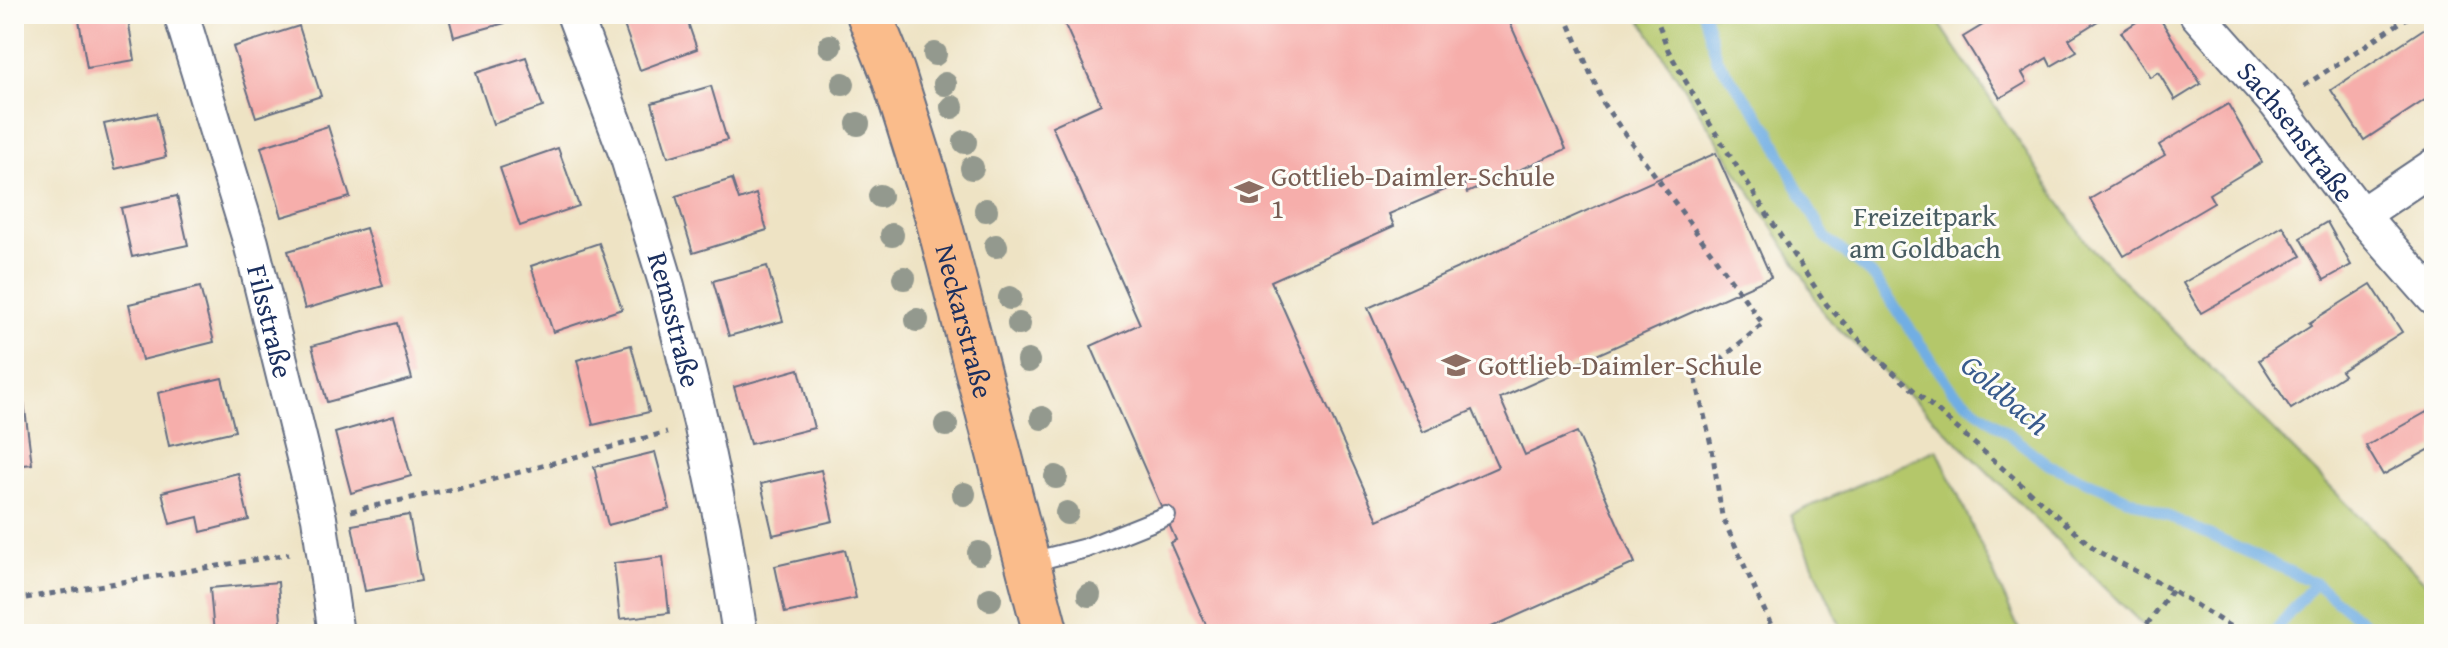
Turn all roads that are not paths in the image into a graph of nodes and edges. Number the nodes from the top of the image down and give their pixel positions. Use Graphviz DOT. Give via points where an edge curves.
graph roads {
  1 [pos="181,14"];
  2 [pos="574,14"];
  3 [pos="869,14"];
  4 [pos="2197,14"];
  5 [pos="2434,166"];
  6 [pos="2361,215"];
  7 [pos="2434,298"];
  8 [pos="1166,516"];
  9 [pos="1027,563"];
  10 [pos="336,634"];
  11 [pos="740,634"];
  12 [pos="1046,634"];
  1 -- 10 [label="street, Filsstraße" via="251,243 322,534"];
  2 -- 11 [label="street, Remsstraße" via="628,158 667,286 701,423"];
  3 -- 9 [label="main road, Neckarstraße" via="936,211"];
  4 -- 6 [label="street, Sachsenstraße" via="2277,104"];
  5 -- 6 [label="street, Sachsenstraße"];
  6 -- 7 [label="street, Sachsenstraße"];
  8 -- 9 [label="lane" via="1086,548"];
  9 -- 12 [label="main road, Neckarstraße"];
}
